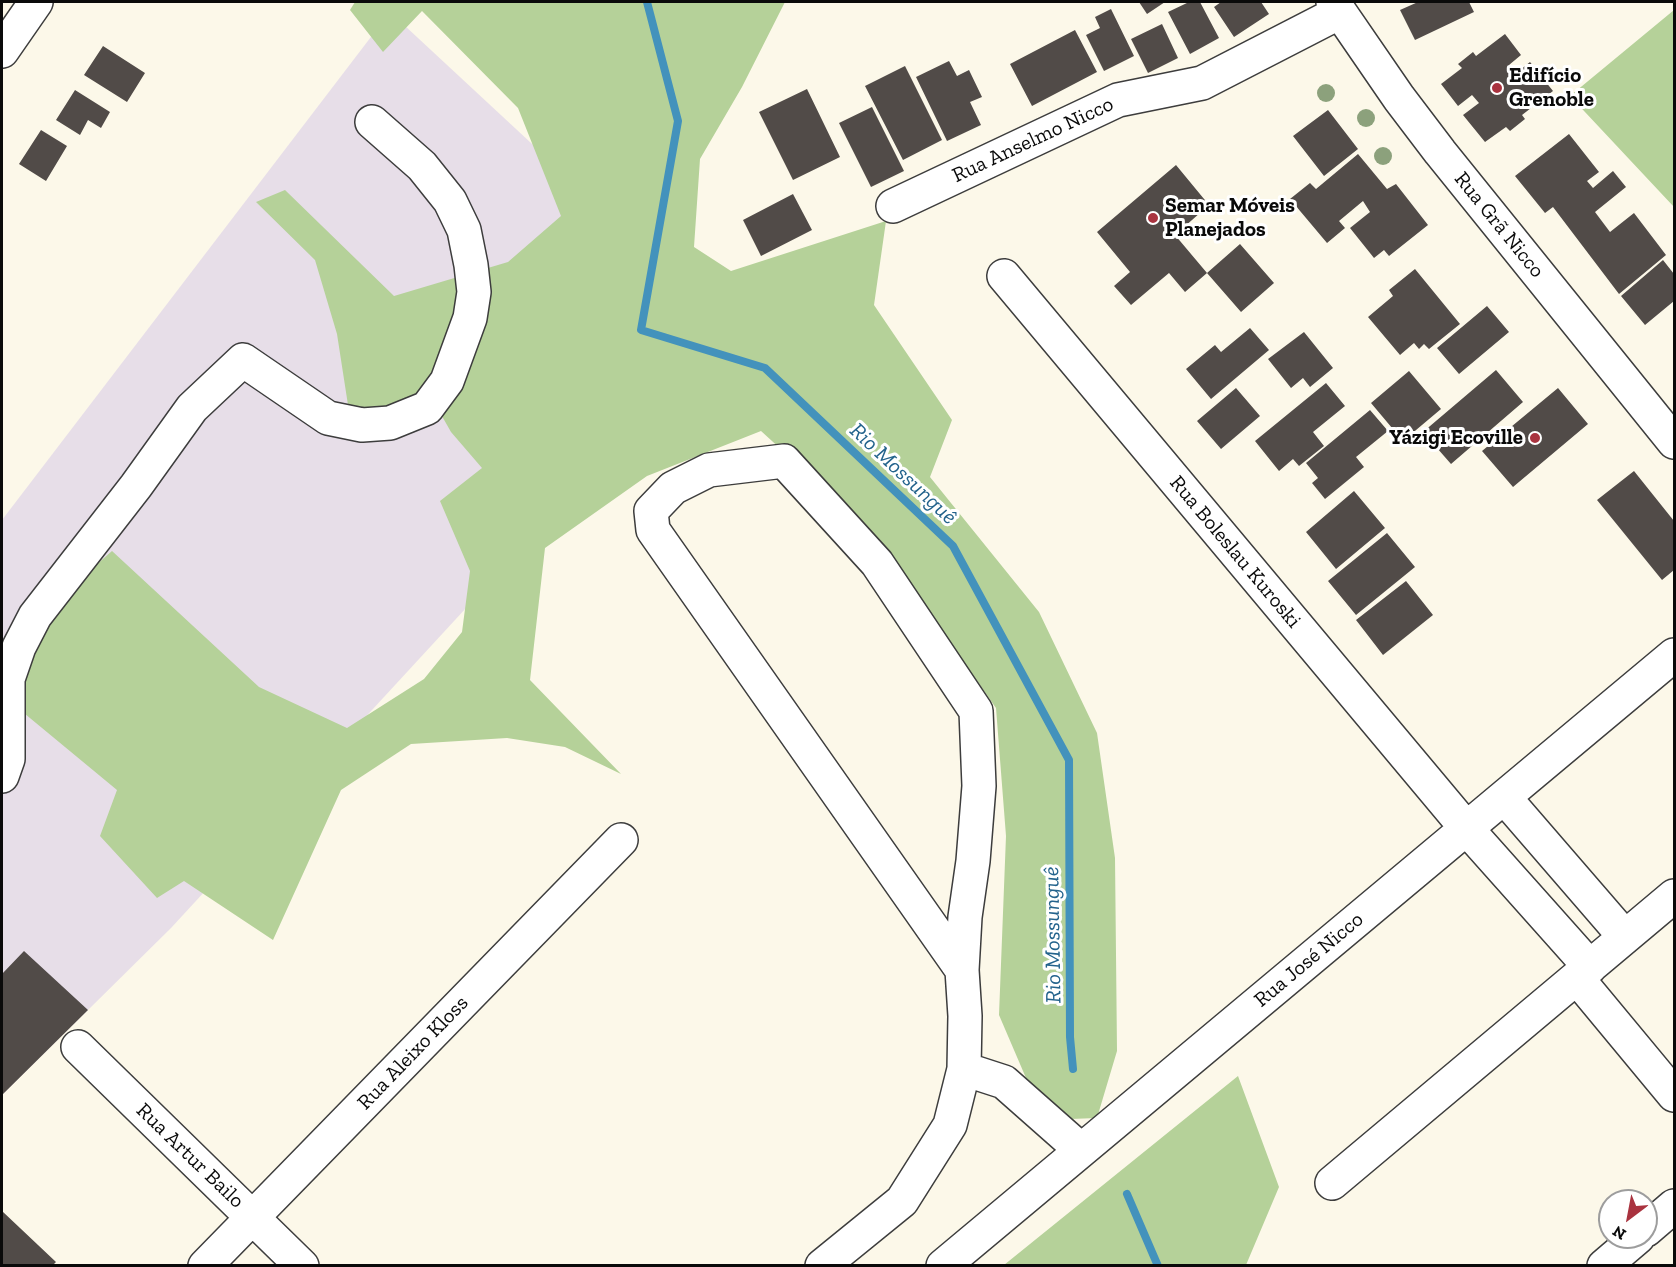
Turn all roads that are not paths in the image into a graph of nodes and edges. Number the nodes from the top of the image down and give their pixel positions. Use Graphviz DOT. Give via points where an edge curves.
graph roads {
  1 [pos="36,2"];
  2 [pos="1337,7"];
  3 [pos="2,51"];
  4 [pos="372,122"];
  5 [pos="893,206"];
  6 [pos="1004,276"];
  7 [pos="1674,442"];
  8 [pos="1674,655"];
  9 [pos="2,776"];
  10 [pos="1504,797"];
  11 [pos="1467,829"];
  12 [pos="621,840"];
  13 [pos="1674,896"];
  14 [pos="1625,937"];
  15 [pos="962,970"];
  16 [pos="1584,972"];
  17 [pos="78,1047"];
  18 [pos="964,1069"];
  19 [pos="1674,1095"];
  20 [pos="1081,1150"];
  21 [pos="1332,1183"];
  22 [pos="1674,1206"];
  23 [pos="253,1217"];
  24 [pos="1658,1220"];
  25 [pos="1624,1249"];
  26 [pos="824,1265"];
  27 [pos="205,1266"];
  28 [pos="302,1266"];
  29 [pos="943,1266"];
  30 [pos="1604,1266"];
  1 -- 3 [label="street"];
  2 -- 5 [label="street, Rua Anselmo Nicco" via="1202,83 1118,100"];
  2 -- 7 [label="street, Rua Grã Nicco" via="1447,160"];
  4 -- 9 [label="street" via="422,166 450,201 464,230 474,292 470,318 447,381 427,408 390,423 362,425 328,418 243,360 192,408 35,616 19,646 8,680 8,759"];
  6 -- 11 [label="street, Rua Boleslau Kuroski"];
  8 -- 10 [label="street, Rua José Nicco"];
  10 -- 11 [label="street, Rua José Nicco"];
  10 -- 14 [label="street"];
  11 -- 16 [label="street, Rua Boleslau Kuroski"];
  11 -- 20 [label="street, Rua José Nicco"];
  12 -- 23 [label="street, Rua Aleixo Kloss"];
  13 -- 14 [label="street"];
  14 -- 16 [label="street"];
  15 -- 15 [label="street" via="979,786 976,711 877,563 784,461 709,470 673,488 651,511 653,530"];
  15 -- 18 [label="street"];
  16 -- 19 [label="street, Rua Boleslau Kuroski"];
  16 -- 21 [label="street"];
  17 -- 23 [label="street, Rua Artur Bailo"];
  18 -- 20 [label="street" via="1004,1082"];
  18 -- 26 [label="street" via="950,1125 902,1201"];
  20 -- 29 [label="street, Rua José Nicco"];
  22 -- 24 [label="street"];
  23 -- 27 [label="street, Rua Aleixo Kloss"];
  23 -- 28 [label="street, Rua Artur Bailo"];
  25 -- 30 [label="street"];
}
